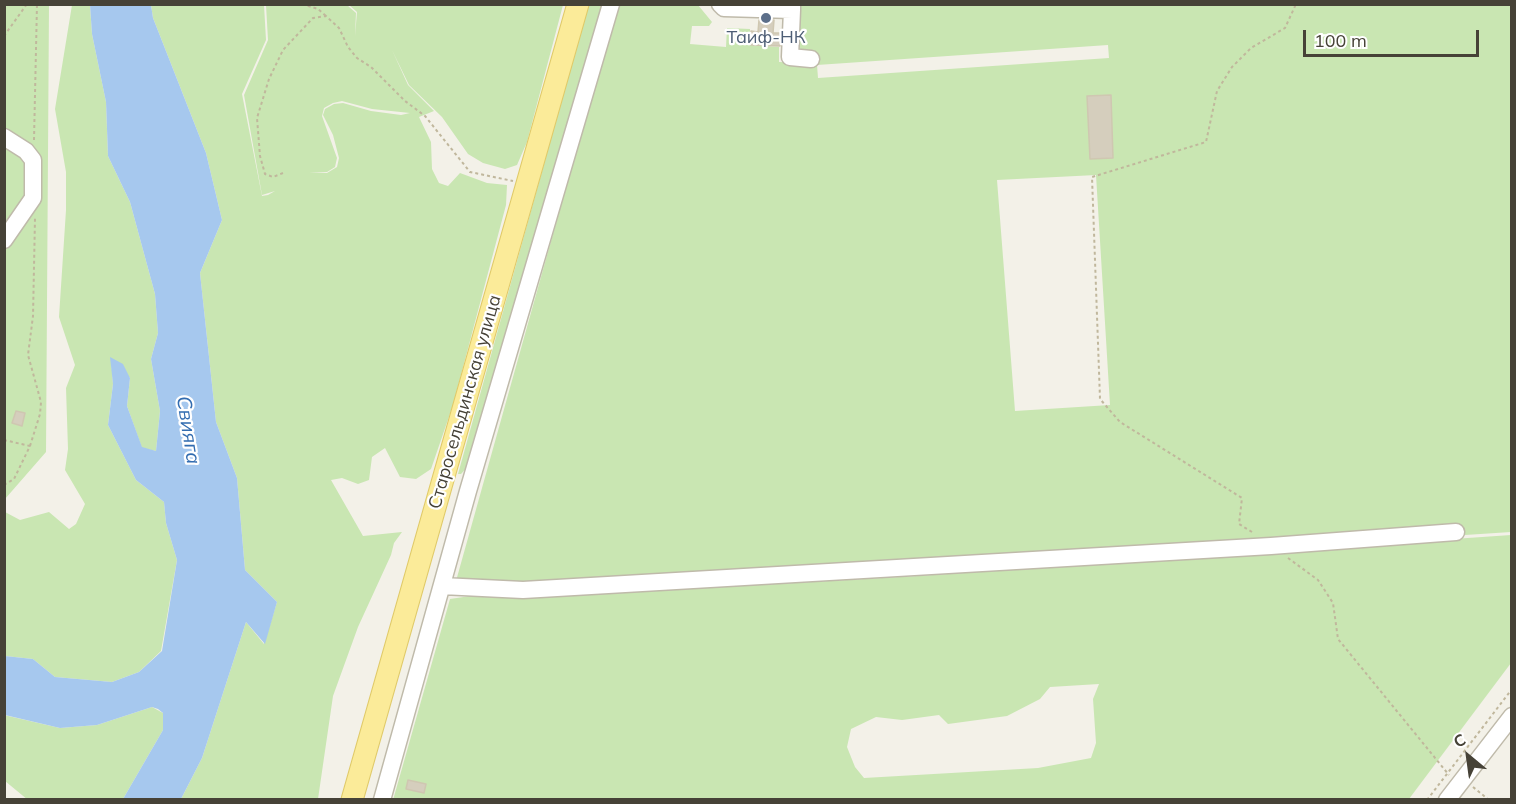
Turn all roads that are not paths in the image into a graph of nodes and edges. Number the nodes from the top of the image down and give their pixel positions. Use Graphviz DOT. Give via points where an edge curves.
graph roads {
  1 [pos="578,4"];
  2 [pos="611,4"];
  3 [pos="720,4"];
  4 [pos="792,7"];
  5 [pos="811,59"];
  6 [pos="4,137"];
  7 [pos="4,240"];
  8 [pos="1456,532"];
  9 [pos="442,586"];
  10 [pos="1512,716"];
  11 [pos="352,800"];
  12 [pos="382,800"];
  13 [pos="1447,800"];
  1 -- 11 [label="main road, Старосельдинская улица"];
  2 -- 9 [label="street"];
  3 -- 4 [label="street" via="724,8"];
  4 -- 5 [label="street" via="790,57"];
  6 -- 7 [label="street" via="33,160 33,198"];
  8 -- 9 [label="street" via="523,590"];
  9 -- 12 [label="street"];
  10 -- 13 [label="street" via="1455,777"];
}
